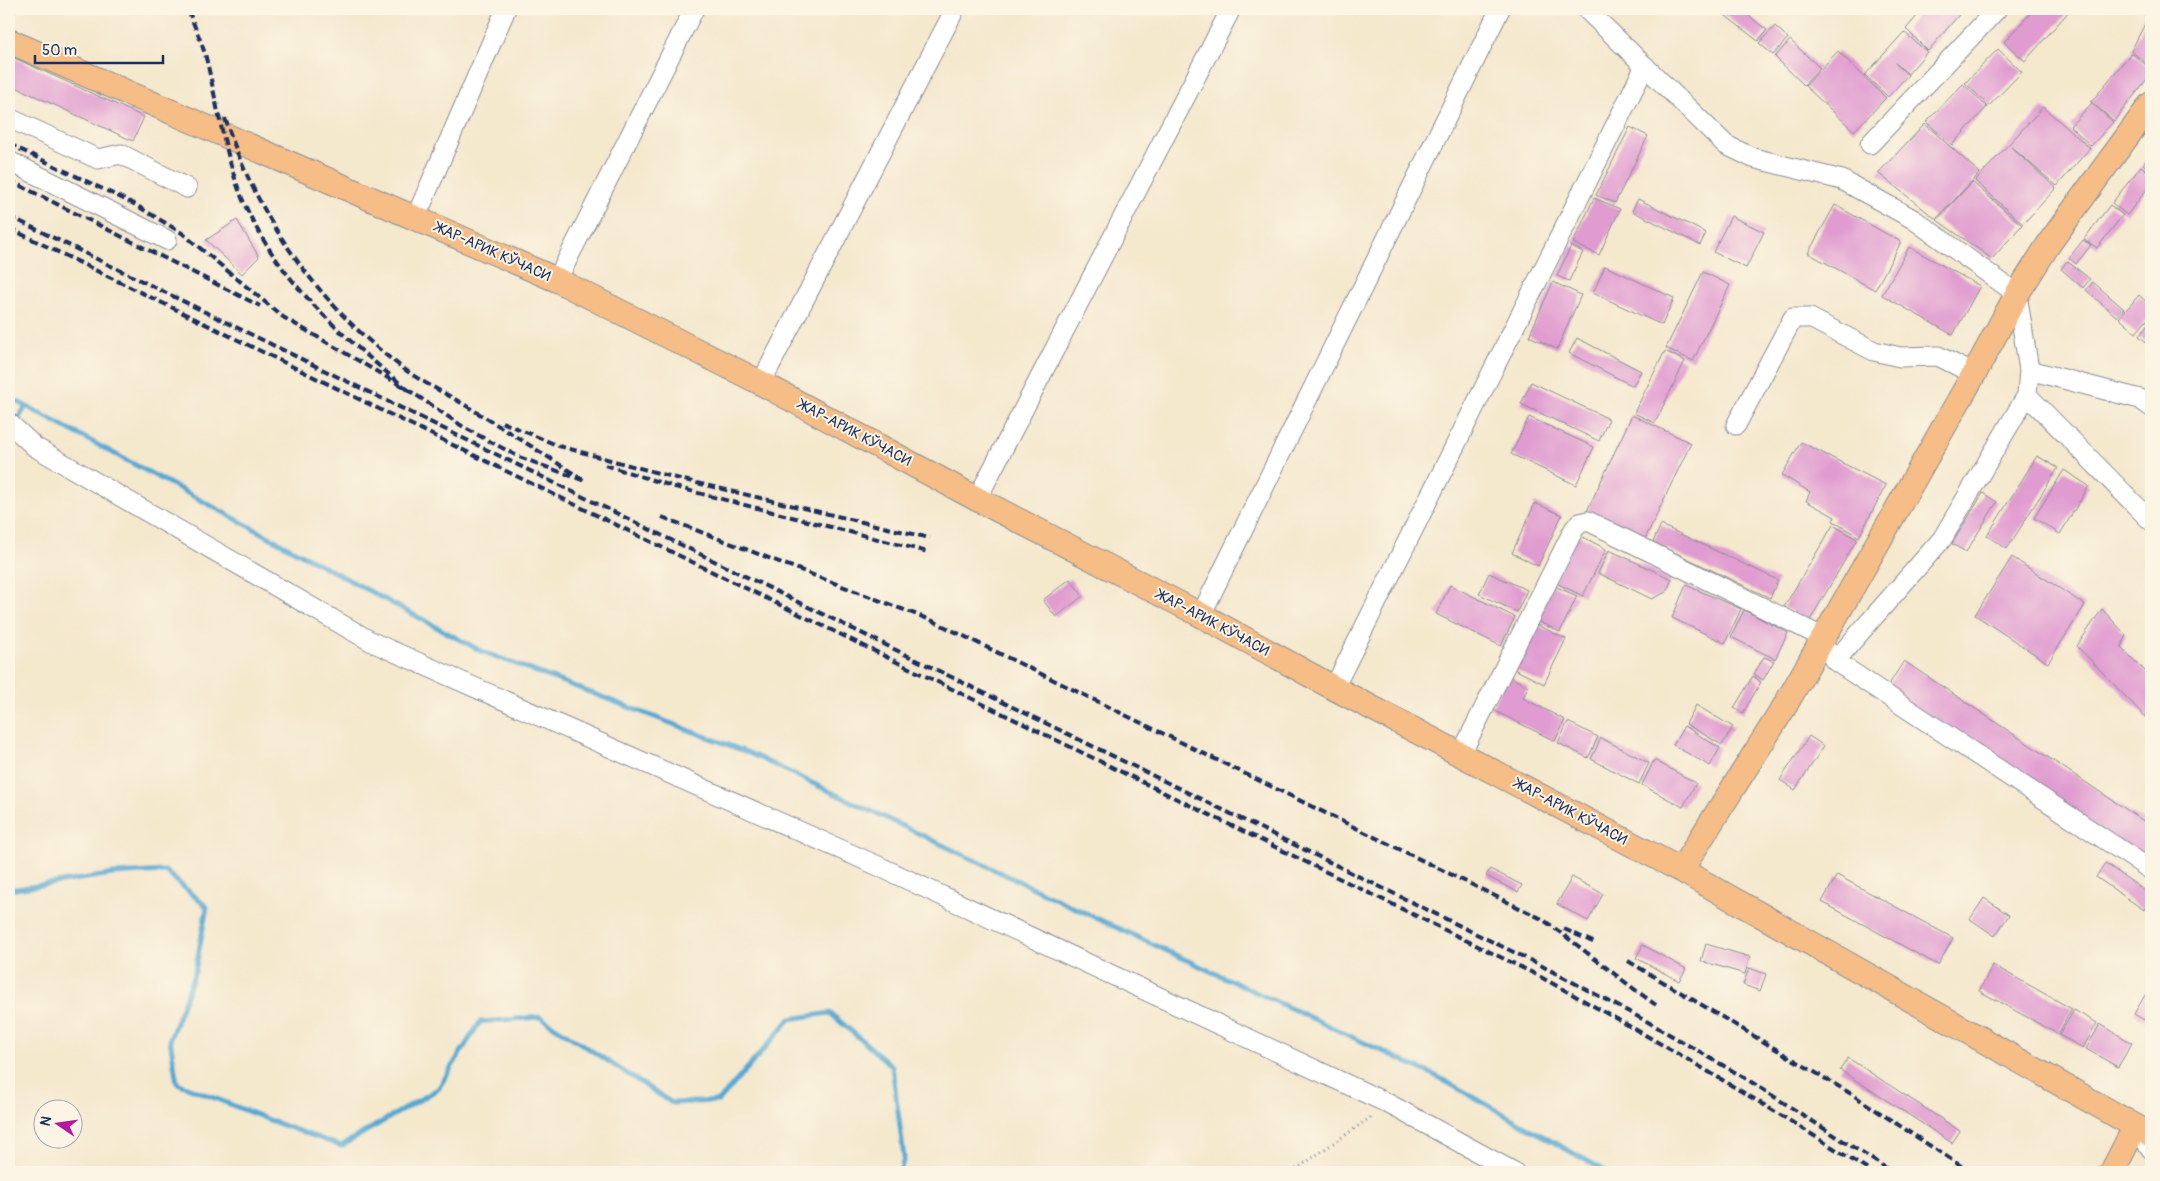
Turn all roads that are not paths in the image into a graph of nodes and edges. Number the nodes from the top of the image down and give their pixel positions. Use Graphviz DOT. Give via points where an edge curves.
graph roads {
  1 [pos="506,9"];
  2 [pos="694,9"];
  3 [pos="955,9"];
  4 [pos="1231,9"];
  5 [pos="1500,9"];
  6 [pos="1996,9"];
  7 [pos="1592,10"];
  8 [pos="9,42"];
  9 [pos="1645,66"];
  10 [pos="2151,104"];
  11 [pos="9,118"];
  12 [pos="1870,144"];
  13 [pos="9,161"];
  14 [pos="187,188"];
  15 [pos="416,218"];
  16 [pos="167,240"];
  17 [pos="557,280"];
  18 [pos="2017,294"];
  19 [pos="2029,370"];
  20 [pos="1974,374"];
  21 [pos="761,383"];
  22 [pos="2027,395"];
  23 [pos="2151,407"];
  24 [pos="1736,425"];
  25 [pos="12,426"];
  26 [pos="977,499"];
  27 [pos="2151,521"];
  28 [pos="1201,615"];
  29 [pos="1823,639"];
  30 [pos="1835,661"];
  31 [pos="1334,688"];
  32 [pos="1461,754"];
  33 [pos="1681,870"];
  34 [pos="2151,870"];
  35 [pos="2143,1131"];
  36 [pos="2151,1149"];
  37 [pos="1514,1172"];
  38 [pos="2112,1172"];
  1 -- 15 [label="street"];
  2 -- 17 [label="street"];
  3 -- 21 [label="street"];
  4 -- 26 [label="street"];
  5 -- 28 [label="street"];
  6 -- 12 [label="street"];
  7 -- 9 [label="street"];
  8 -- 15 [label="main road, ЖАР-АРИК КЎЧАСИ"];
  9 -- 18 [label="street" via="1726,145 1753,158 1842,180 1914,219"];
  9 -- 31 [label="street"];
  10 -- 18 [label="main road" via="2050,242"];
  11 -- 14 [label="street" via="98,159 121,154"];
  13 -- 16 [label="street"];
  15 -- 17 [label="main road, ЖАР-АРИК КЎЧАСИ"];
  17 -- 21 [label="main road, ЖАР-АРИК КЎЧАСИ"];
  18 -- 19 [label="street"];
  18 -- 20 [label="main road"];
  19 -- 22 [label="street"];
  19 -- 23 [label="street" via="2140,399"];
  20 -- 24 [label="street" via="1938,356 1900,357 1874,351 1810,318 1793,318"];
  20 -- 29 [label="main road"];
  21 -- 26 [label="main road, ЖАР-АРИК КЎЧАСИ"];
  22 -- 27 [label="street"];
  22 -- 30 [label="street" via="1942,539"];
  25 -- 37 [label="street" via="35,447 372,642 876,865 1389,1104"];
  26 -- 28 [label="main road, ЖАР-АРИК КЎЧАСИ"];
  28 -- 31 [label="main road, ЖАР-АРИК КЎЧАСИ"];
  29 -- 30 [label="street"];
  29 -- 32 [label="street" via="1588,521 1580,523 1574,529"];
  29 -- 33 [label="main road" via="1783,709"];
  30 -- 34 [label="street"];
  31 -- 32 [label="main road, ЖАР-АРИК КЎЧАСИ"];
  32 -- 33 [label="main road, ЖАР-АРИК КЎЧАСИ"];
  33 -- 35 [label="main road, ЖАР-АРИК КЎЧАСИ"];
  35 -- 36 [label="street"];
  35 -- 38 [label="main road"];
}
